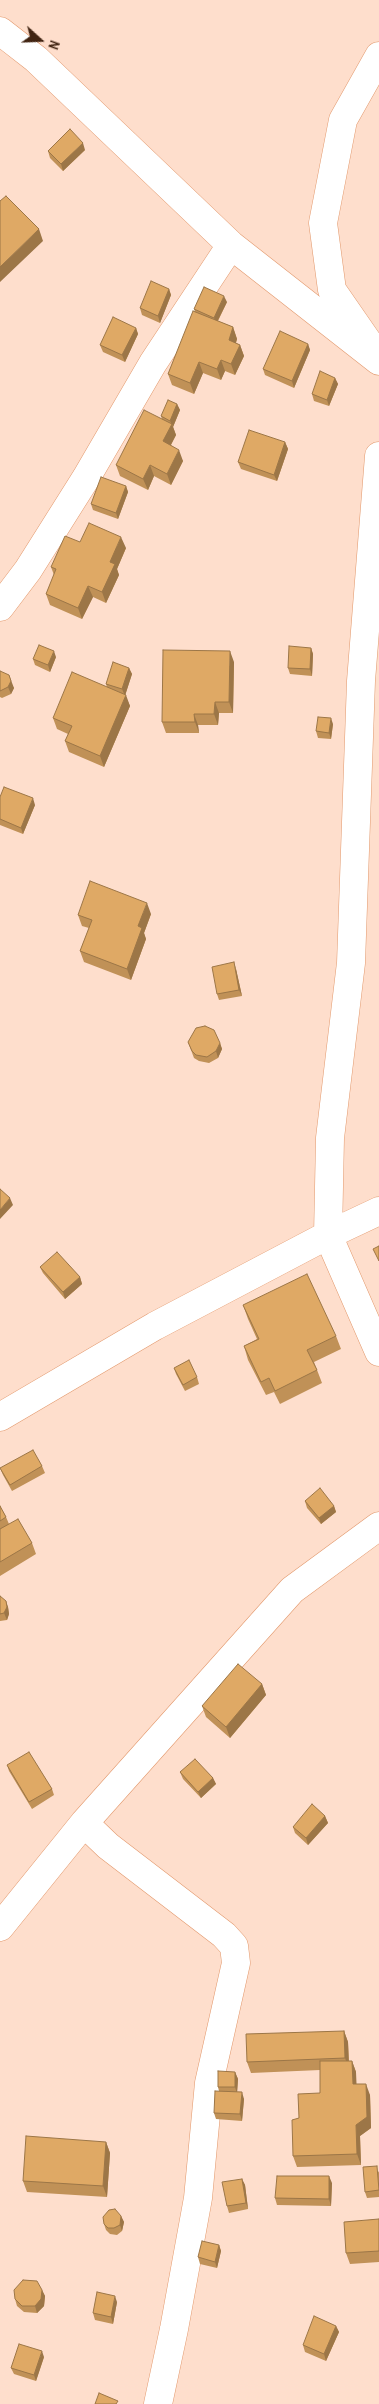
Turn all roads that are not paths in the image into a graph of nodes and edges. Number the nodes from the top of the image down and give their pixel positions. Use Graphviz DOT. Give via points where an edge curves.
graph roads {
  1 [pos="0,31"];
  2 [pos="379,56"];
  3 [pos="231,246"];
  4 [pos="379,357"];
  5 [pos="379,361"];
  6 [pos="379,456"];
  7 [pos="0,607"];
  8 [pos="379,1211"];
  9 [pos="328,1235"];
  10 [pos="379,1352"];
  11 [pos="0,1417"];
  12 [pos="379,1526"];
  13 [pos="84,1822"];
  14 [pos="0,1927"];
  15 [pos="158,2404"];
  1 -- 3 [label="street" via="36,59"];
  2 -- 4 [label="street" via="343,120 323,223 332,290"];
  3 -- 5 [label="street"];
  3 -- 7 [label="street" via="153,363 28,570"];
  6 -- 9 [label="street" via="361,681 351,963 330,1138"];
  8 -- 9 [label="street"];
  9 -- 10 [label="street"];
  9 -- 11 [label="street" via="155,1326"];
  12 -- 13 [label="street" via="292,1590"];
  13 -- 14 [label="street"];
  13 -- 15 [label="street" via="108,1846 234,1946 236,1963 209,2083 198,2198"];
}
